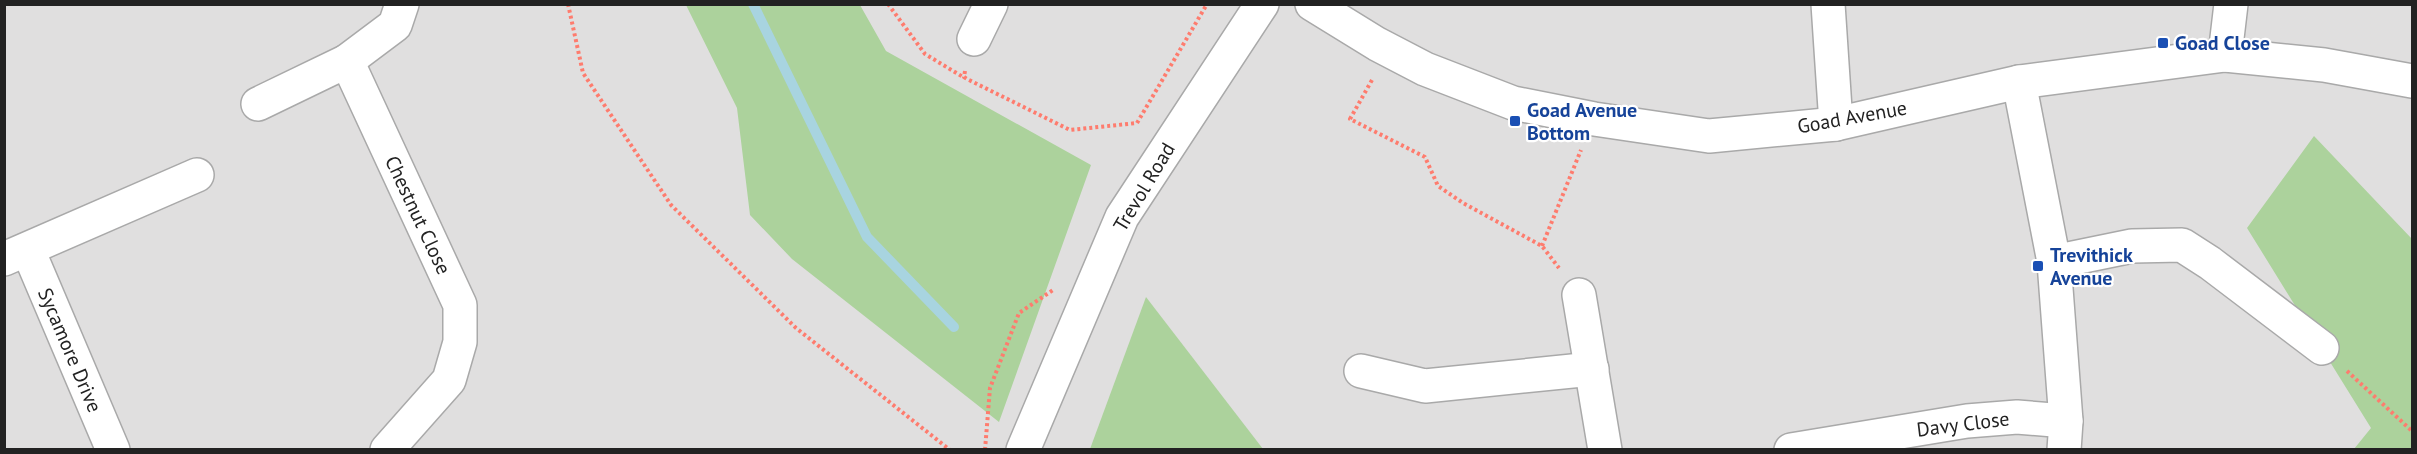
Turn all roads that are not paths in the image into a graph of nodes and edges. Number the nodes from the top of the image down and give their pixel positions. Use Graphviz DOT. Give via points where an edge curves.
graph roads {
  1 [pos="402,4"];
  2 [pos="991,4"];
  3 [pos="1262,4"];
  4 [pos="1312,4"];
  5 [pos="1828,4"];
  6 [pos="2231,4"];
  7 [pos="974,39"];
  8 [pos="2225,55"];
  9 [pos="346,61"];
  10 [pos="2412,81"];
  11 [pos="2019,82"];
  12 [pos="258,104"];
  13 [pos="1836,124"];
  14 [pos="197,175"];
  15 [pos="16,255"];
  16 [pos="2054,262"];
  17 [pos="1579,294"];
  18 [pos="2322,348"];
  19 [pos="1592,369"];
  20 [pos="1361,371"];
  21 [pos="2065,435"];
  22 [pos="112,450"];
  23 [pos="387,450"];
  24 [pos="1023,450"];
  25 [pos="1605,450"];
  26 [pos="1791,450"];
  1 -- 9 [label="street" via="395,25"];
  2 -- 7 [label="street"];
  3 -- 24 [label="street, Trevol Road" via="1122,217"];
  4 -- 13 [label="street, Goad Avenue" via="1425,69 1513,103 1709,136"];
  5 -- 13 [label="street"];
  6 -- 8 [label="street"];
  8 -- 10 [label="street, Goad Avenue" via="2324,65"];
  8 -- 11 [label="street, Goad Avenue"];
  9 -- 12 [label="street"];
  9 -- 23 [label="street, Chestnut Close" via="460,305 460,342 449,380"];
  11 -- 13 [label="street, Goad Avenue"];
  11 -- 16 [label="street"];
  14 -- 15 [label="street, Sycamore Drive"];
  15 -- 22 [label="street, Sycamore Drive"];
  16 -- 18 [label="street" via="2132,246 2182,245"];
  16 -- 21 [label="street"];
  17 -- 19 [label="street"];
  19 -- 20 [label="street" via="1425,386"];
  19 -- 25 [label="street"];
  21 -- 26 [label="street, Davy Close" via="2018,417 1968,421"];
}
